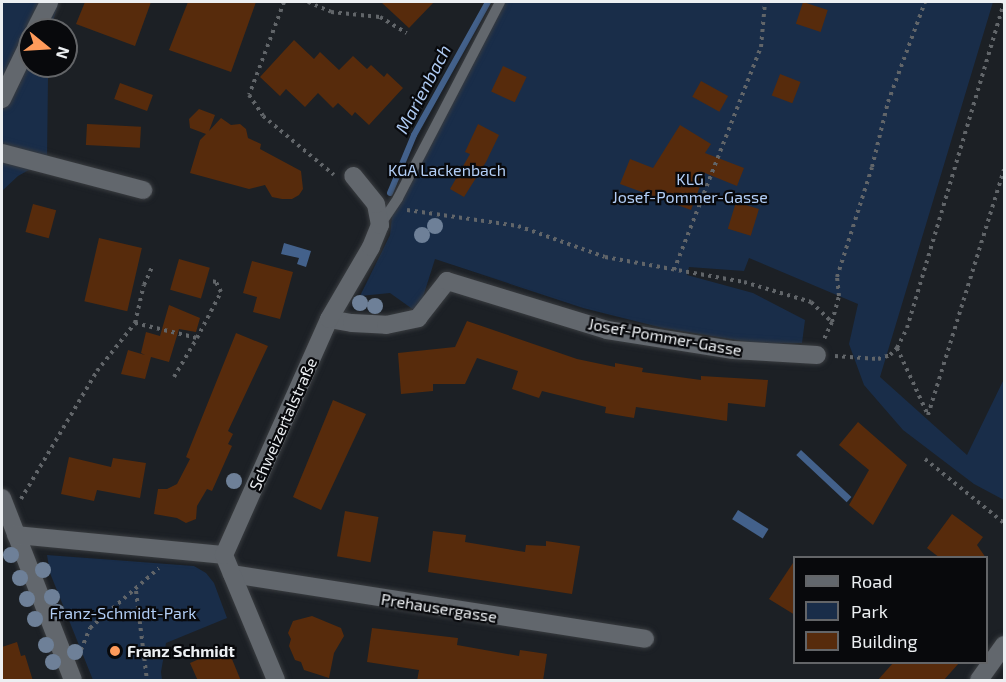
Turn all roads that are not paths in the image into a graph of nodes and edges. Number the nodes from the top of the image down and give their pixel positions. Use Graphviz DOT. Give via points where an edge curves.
graph roads {
  1 [pos="49,2"];
  2 [pos="500,2"];
  3 [pos="41,18"];
  4 [pos="18,66"];
  5 [pos="2,99"];
  6 [pos="2,153"];
  7 [pos="353,176"];
  8 [pos="142,190"];
  9 [pos="380,225"];
  10 [pos="329,319"];
  11 [pos="818,355"];
  12 [pos="2,498"];
  13 [pos="16,535"];
  14 [pos="224,555"];
  15 [pos="232,574"];
  16 [pos="645,639"];
  17 [pos="1005,645"];
  18 [pos="72,678"];
  19 [pos="276,681"];
  20 [pos="979,681"];
  1 -- 3 [label="street"];
  2 -- 9 [label="lane"];
  4 -- 5 [label="street"];
  6 -- 8 [label="street"];
  7 -- 9 [label="street" via="376,204"];
  9 -- 10 [label="street, Schweizertalstraße" via="371,248"];
  10 -- 11 [label="street, Josef-Pommer-Gasse" via="386,325 418,318 447,281 607,330 734,350"];
  10 -- 14 [label="street, Schweizertalstraße"];
  12 -- 13 [label="street"];
  13 -- 14 [label="street"];
  13 -- 18 [label="street"];
  14 -- 15 [label="street"];
  15 -- 16 [label="street, Prehausergasse"];
  15 -- 19 [label="street"];
  17 -- 20 [label="street"];
}
